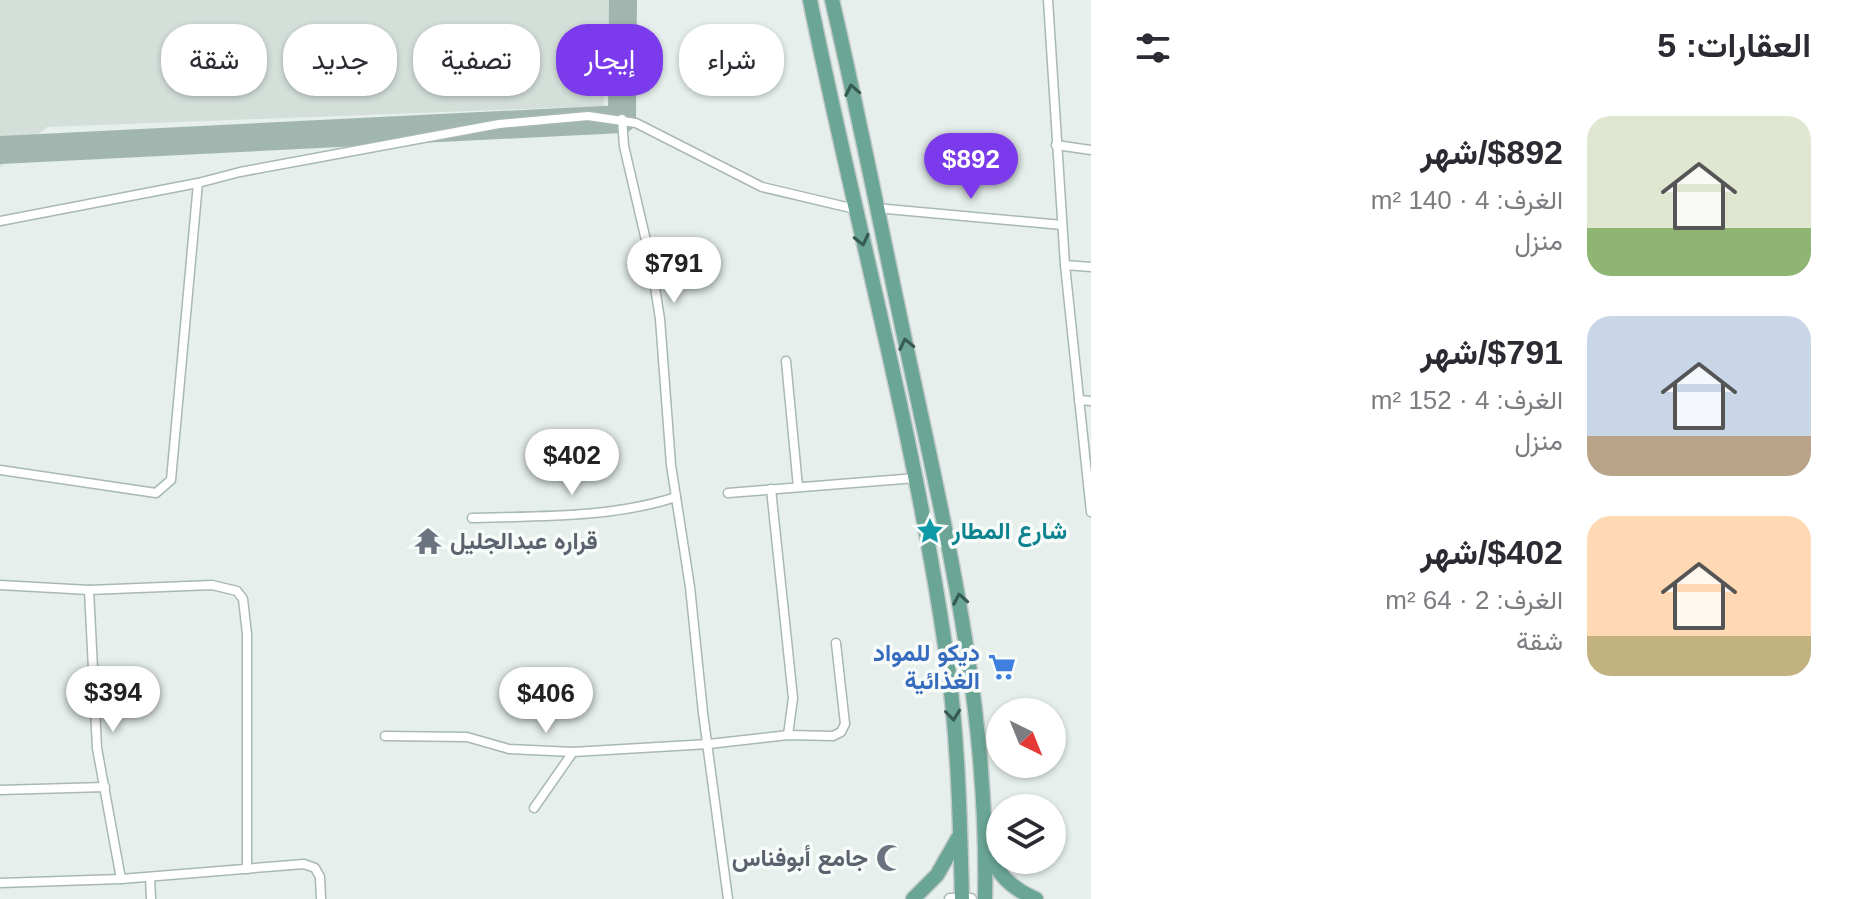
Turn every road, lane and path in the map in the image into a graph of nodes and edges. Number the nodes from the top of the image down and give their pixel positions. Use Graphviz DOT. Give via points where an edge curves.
graph roads {
  1 [pos="810,0"];
  2 [pos="832,0"];
  3 [pos="1048,0"];
  4 [pos="622,119"];
  5 [pos="1056,145"];
  6 [pos="1091,150"];
  7 [pos="198,183"];
  8 [pos="876,208"];
  9 [pos="855,209"];
  10 [pos="0,221"];
  11 [pos="1062,225"];
  12 [pos="1065,265"];
  13 [pos="1091,267"];
  14 [pos="786,361"];
  15 [pos="1079,400"];
  16 [pos="1091,401"];
  17 [pos="0,470"];
  18 [pos="916,478"];
  19 [pos="798,487"];
  20 [pos="771,489"];
  21 [pos="728,493"];
  22 [pos="676,497"];
  23 [pos="1091,512"];
  24 [pos="472,518"];
  25 [pos="0,585"];
  26 [pos="89,590"];
  27 [pos="836,643"];
  28 [pos="788,735"];
  29 [pos="385,736"];
  30 [pos="709,744"];
  31 [pos="573,752"];
  32 [pos="105,787"];
  33 [pos="0,790"];
  34 [pos="534,808"];
  35 [pos="960,834"];
  36 [pos="986,841"];
  37 [pos="247,869"];
  38 [pos="1001,874"];
  39 [pos="150,877"];
  40 [pos="121,879"];
  41 [pos="0,883"];
  42 [pos="151,899"];
  43 [pos="321,899"];
  44 [pos="728,899"];
  45 [pos="913,899"];
  46 [pos="950,899"];
  47 [pos="962,899"];
  48 [pos="971,899"];
  49 [pos="985,899"];
  50 [pos="1036,899"];
  1 -- 9 [label="main road"];
  8 -- 2 [label="main road, one-way"];
  3 -- 5 [label="street"];
  4 -- 7 [label="street" via="588,116 499,124"];
  4 -- 9 [label="street" via="762,187"];
  4 -- 22 [label="street" via="660,319"];
  5 -- 6 [label="street"];
  5 -- 11 [label="street"];
  7 -- 10 [label="street"];
  7 -- 17 [label="street" via="171,480 156,493"];
  8 -- 11 [label="street"];
  36 -- 8 [label="main road, one-way" via="966,629"];
  9 -- 18 [label="main road, one-way"];
  11 -- 12 [label="street"];
  12 -- 13 [label="street"];
  12 -- 15 [label="street"];
  14 -- 19 [label="street"];
  15 -- 16 [label="street"];
  15 -- 23 [label="street"];
  18 -- 19 [label="street"];
  18 -- 35 [label="main road, one-way" via="946,654"];
  19 -- 20 [label="street"];
  20 -- 21 [label="street"];
  20 -- 28 [label="street" via="793,698"];
  22 -- 24 [label="street" via="591,512"];
  22 -- 30 [label="street"];
  25 -- 26 [label="street"];
  26 -- 32 [label="street" via="97,748"];
  26 -- 37 [label="street" via="212,585 237,591 243,599"];
  27 -- 28 [label="street" via="844,728 833,736"];
  28 -- 30 [label="street"];
  29 -- 31 [label="street" via="467,737 509,749"];
  30 -- 31 [label="street"];
  30 -- 44 [label="street"];
  31 -- 34 [label="street"];
  32 -- 33 [label="street"];
  32 -- 40 [label="street"];
  35 -- 45 [label="main road" via="937,875"];
  35 -- 47 [label="main road"];
  36 -- 49 [label="main road"];
  37 -- 39 [label="street"];
  37 -- 43 [label="street" via="304,864 315,868"];
  38 -- 50 [label="main road"];
  39 -- 40 [label="street"];
  39 -- 42 [label="street"];
  40 -- 41 [label="street"];
  46 -- 47 [label="street"];
  47 -- 48 [label="street"];
}
